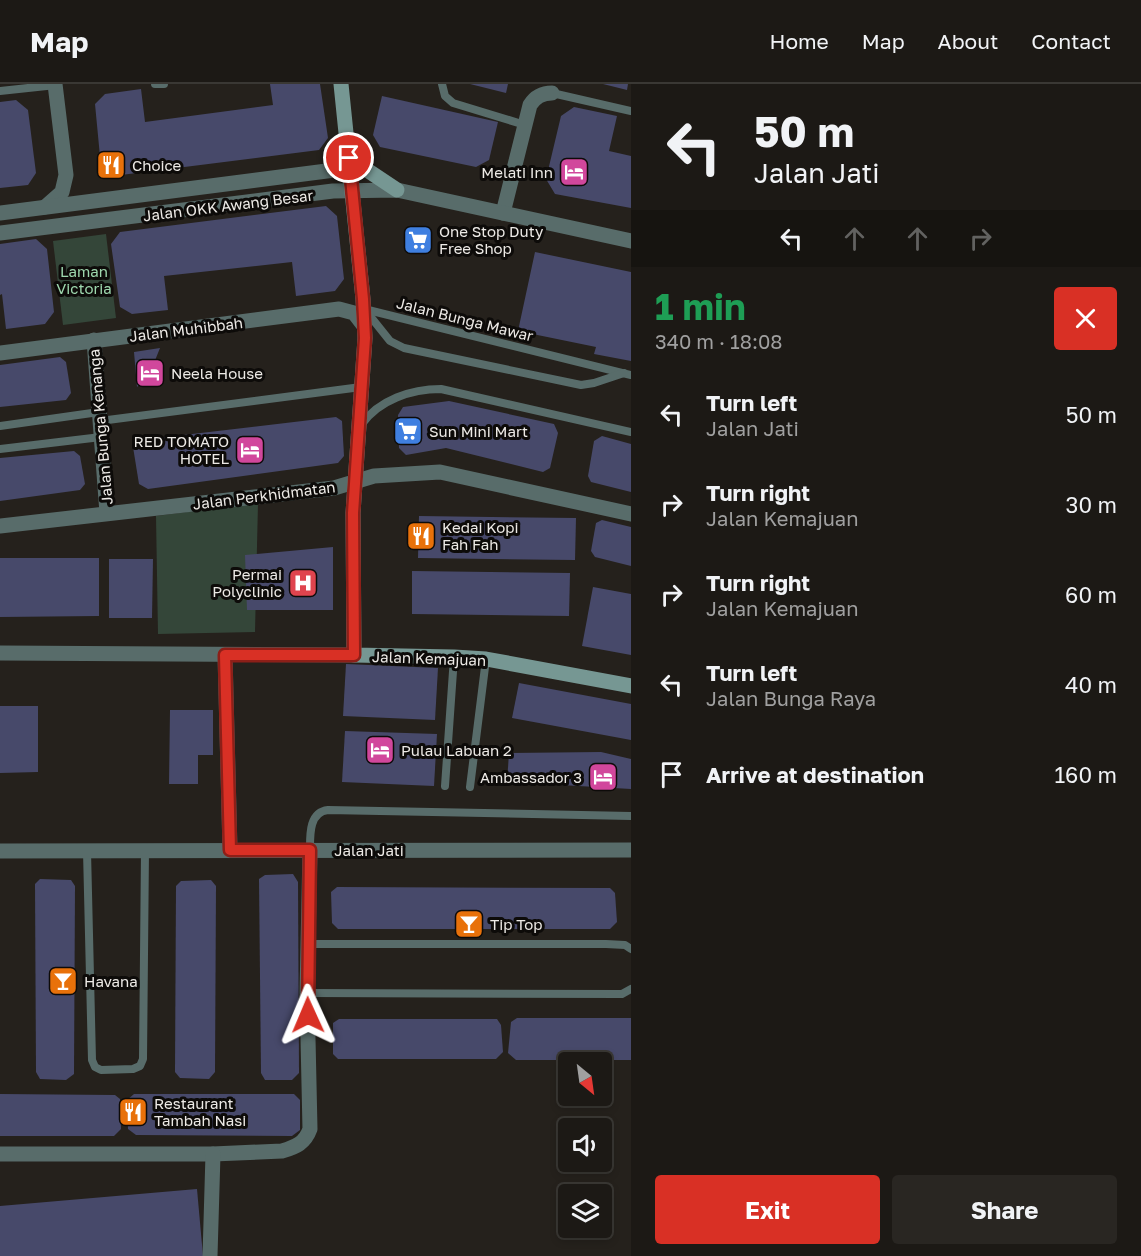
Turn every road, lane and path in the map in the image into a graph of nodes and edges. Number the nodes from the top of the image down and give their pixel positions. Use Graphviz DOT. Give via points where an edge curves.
graph roads {
  1 [pos="56,84"];
  2 [pos="155,84"];
  3 [pos="164,84"];
  4 [pos="341,84"];
  5 [pos="442,84"];
  6 [pos="548,88"];
  7 [pos="0,91"];
  8 [pos="631,111"];
  9 [pos="525,125"];
  10 [pos="349,163"];
  11 [pos="352,190"];
  12 [pos="397,190"];
  13 [pos="45,207"];
  14 [pos="0,213"];
  15 [pos="503,213"];
  16 [pos="0,233"];
  17 [pos="631,241"];
  18 [pos="364,309"];
  19 [pos="364,326"];
  20 [pos="94,340"];
  21 [pos="0,352"];
  22 [pos="628,374"];
  23 [pos="361,387"];
  24 [pos="100,416"];
  25 [pos="0,426"];
  26 [pos="358,430"];
  27 [pos="631,432"];
  28 [pos="101,437"];
  29 [pos="0,449"];
  30 [pos="354,482"];
  31 [pos="107,513"];
  32 [pos="631,514"];
  33 [pos="0,526"];
  34 [pos="0,653"];
  35 [pos="225,655"];
  36 [pos="354,655"];
  37 [pos="454,657"];
  38 [pos="486,659"];
  39 [pos="631,686"];
  40 [pos="445,786"];
  41 [pos="470,787"];
  42 [pos="631,816"];
  43 [pos="631,849"];
  44 [pos="145,850"];
  45 [pos="230,850"];
  46 [pos="310,850"];
  47 [pos="0,851"];
  48 [pos="87,851"];
  49 [pos="308,944"];
  50 [pos="631,949"];
  51 [pos="631,988"];
  52 [pos="308,993"];
  53 [pos="0,1154"];
  54 [pos="213,1154"];
  55 [pos="210,1256"];
  1 -- 7 [label="lane"];
  1 -- 13 [label="street" via="66,175 62,192"];
  2 -- 3 [label="lane"];
  4 -- 10 [label="main road"];
  5 -- 9 [label="lane" via="445,96 453,103"];
  6 -- 8 [label="lane"];
  6 -- 9 [label="street" via="534,99"];
  9 -- 15 [label="street"];
  10 -- 11 [label="main road"];
  10 -- 12 [label="main road"];
  10 -- 13 [label="street, Jalan OKK Awang Besar"];
  11 -- 12 [label="street, Jalan OKK Awang Besar"];
  11 -- 16 [label="street, Jalan OKK Awang Besar"];
  11 -- 18 [label="main road"];
  12 -- 15 [label="street, Jalan OKK Awang Besar"];
  13 -- 14 [label="street, Jalan OKK Awang Besar"];
  15 -- 17 [label="street, Jalan OKK Awang Besar"];
  18 -- 19 [label="main road"];
  18 -- 22 [label="lane, Jalan Bunga Mawar"];
  18 -- 22 [label="lane, Jalan Bunga Mawar" via="390,341 404,348 581,385"];
  19 -- 20 [label="street, Jalan Muhibbah" via="354,313 339,309"];
  19 -- 23 [label="main road"];
  20 -- 21 [label="street, Jalan Muhibbah"];
  20 -- 24 [label="street, Jalan Bunga Kenanga"];
  23 -- 24 [label="lane"];
  23 -- 26 [label="main road"];
  24 -- 25 [label="lane"];
  24 -- 28 [label="street, Jalan Bunga Kenanga"];
  26 -- 27 [label="lane" via="386,402 441,389"];
  26 -- 30 [label="main road"];
  28 -- 29 [label="lane"];
  28 -- 31 [label="street, Jalan Bunga Kenanga"];
  30 -- 31 [label="street, Jalan Perkhidmatan" via="334,488"];
  30 -- 32 [label="street, Jalan Perkhidmatan" via="382,475 440,472"];
  30 -- 36 [label="main road"];
  31 -- 33 [label="street, Jalan Perkhidmatan"];
  34 -- 35 [label="street, Jalan Kemajuan"];
  35 -- 36 [label="street, Jalan Kemajuan"];
  35 -- 45 [label="street"];
  36 -- 37 [label="main road, Jalan Kemajuan"];
  37 -- 38 [label="main road, Jalan Kemajuan"];
  37 -- 40 [label="lane"];
  38 -- 39 [label="main road, Jalan Kemajuan"];
  38 -- 41 [label="lane"];
  42 -- 46 [label="lane" via="328,810 315,817"];
  43 -- 46 [label="street, Jalan Jati"];
  44 -- 45 [label="street, Jalan Jati"];
  44 -- 48 [label="street, Jalan Jati"];
  44 -- 48 [label="lane" via="143,1059 133,1070 101,1070 92,1060"];
  45 -- 46 [label="street, Jalan Jati"];
  46 -- 49 [label="street"];
  47 -- 48 [label="street, Jalan Jati"];
  49 -- 50 [label="lane" via="606,944"];
  49 -- 52 [label="street"];
  51 -- 52 [label="lane" via="622,994"];
  52 -- 54 [label="street" via="307,1137 282,1151"];
  53 -- 54 [label="street"];
  54 -- 55 [label="street"];
}
